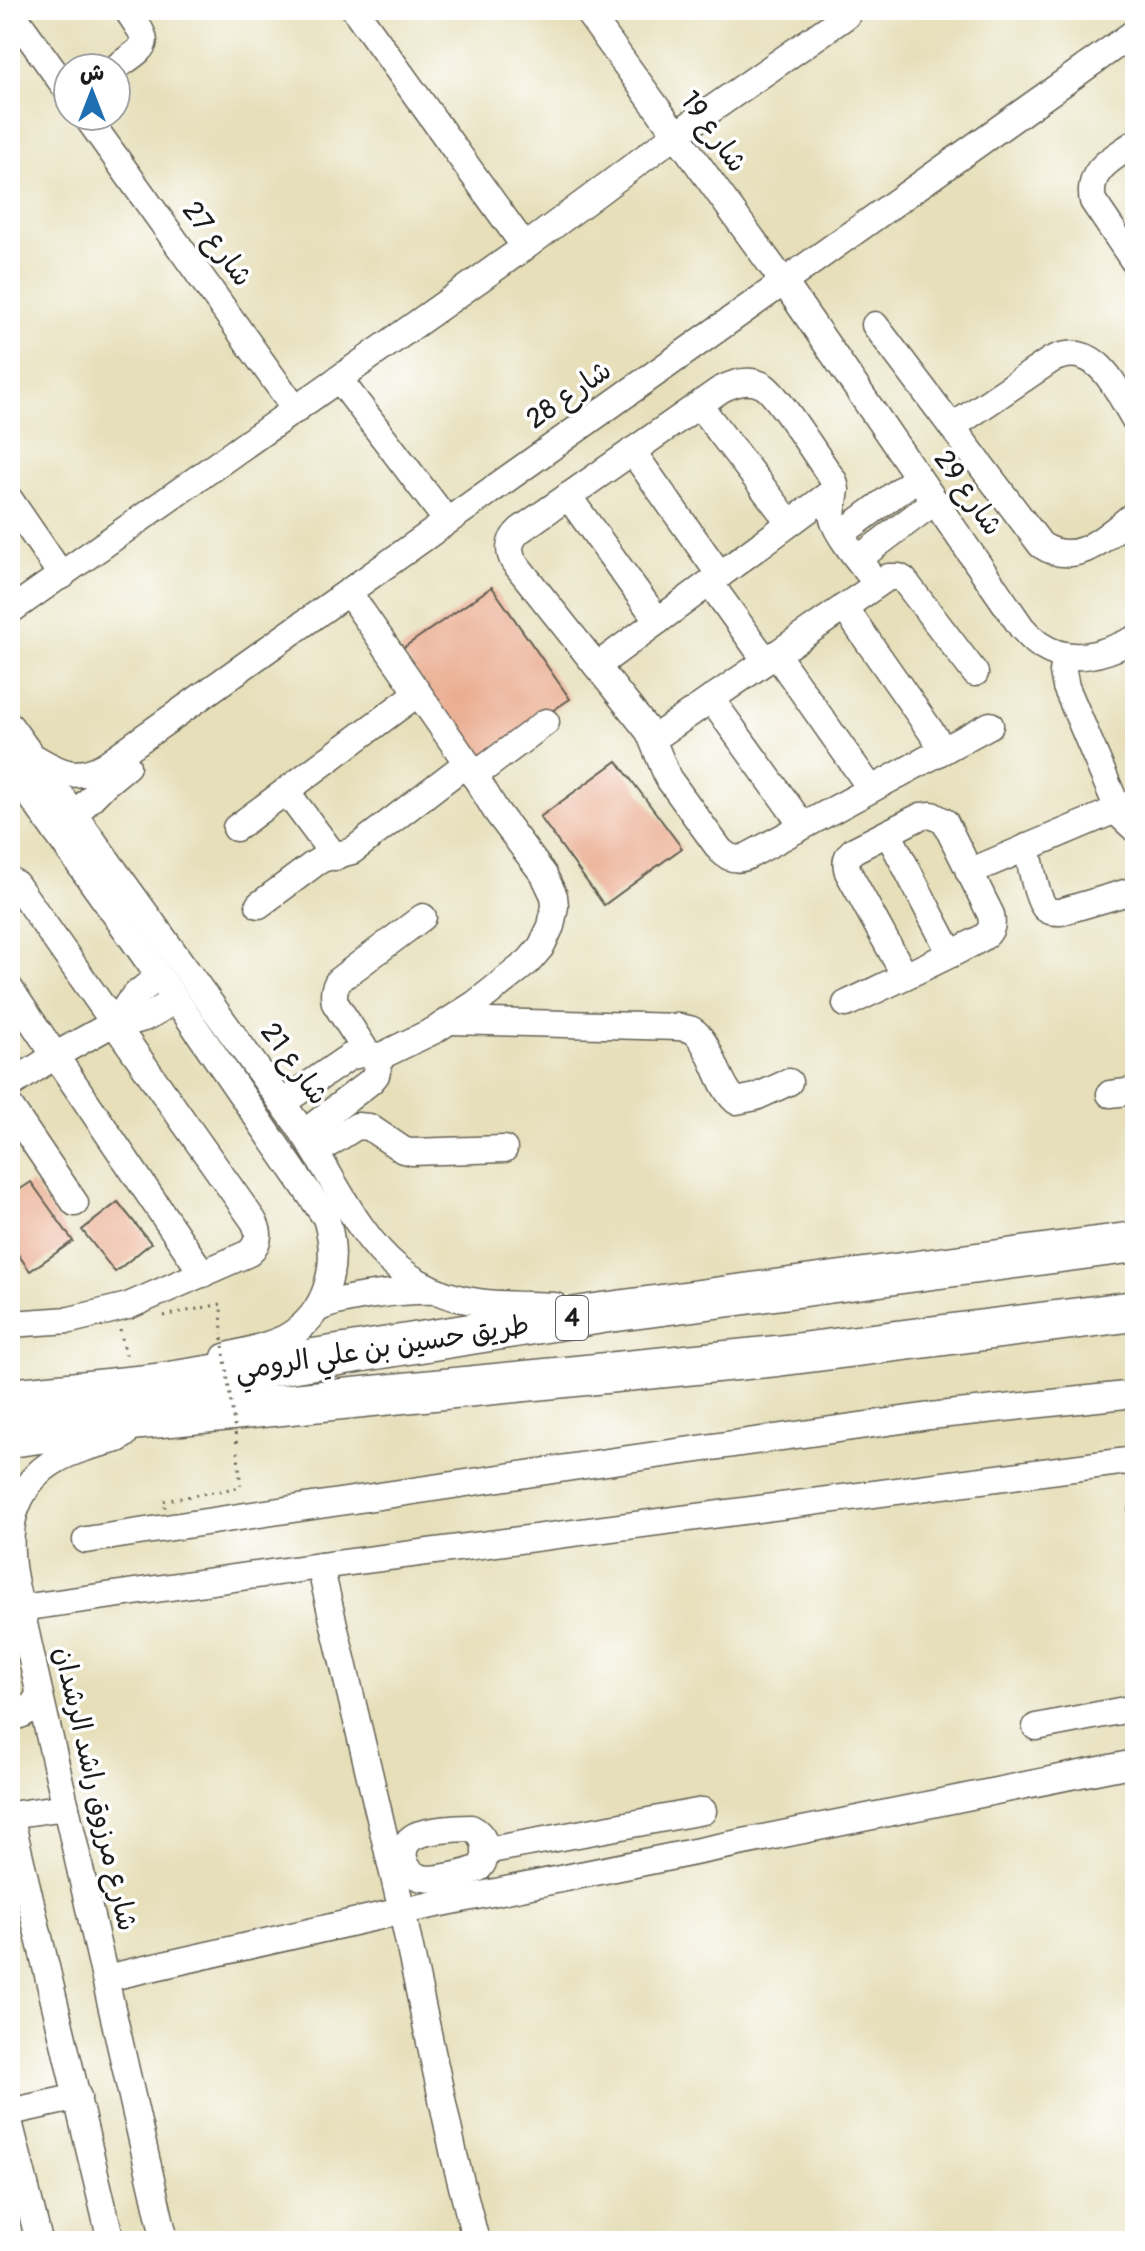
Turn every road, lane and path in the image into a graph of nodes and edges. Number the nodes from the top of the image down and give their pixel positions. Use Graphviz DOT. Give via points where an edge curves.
graph roads {
  1 [pos="10,10"];
  2 [pos="127,10"];
  3 [pos="355,10"];
  4 [pos="586,10"];
  5 [pos="847,15"];
  6 [pos="1135,32"];
  7 [pos="1135,45"];
  8 [pos="132,56"];
  9 [pos="52,69"];
  10 [pos="97,132"];
  11 [pos="675,135"];
  12 [pos="1135,143"];
  13 [pos="525,247"];
  14 [pos="1135,263"];
  15 [pos="787,286"];
  16 [pos="875,325"];
  17 [pos="339,379"];
  18 [pos="699,405"];
  19 [pos="296,410"];
  20 [pos="1135,420"];
  21 [pos="952,427"];
  22 [pos="632,451"];
  23 [pos="918,477"];
  24 [pos="836,489"];
  25 [pos="568,496"];
  26 [pos="10,500"];
  27 [pos="935,501"];
  28 [pos="1135,514"];
  29 [pos="447,521"];
  30 [pos="790,523"];
  31 [pos="841,534"];
  32 [pos="858,559"];
  33 [pos="62,576"];
  34 [pos="715,579"];
  35 [pos="877,584"];
  36 [pos="355,602"];
  37 [pos="844,607"];
  38 [pos="10,611"];
  39 [pos="658,621"];
  40 [pos="1135,639"];
  41 [pos="1065,656"];
  42 [pos="771,658"];
  43 [pos="597,666"];
  44 [pos="975,673"];
  45 [pos="418,693"];
  46 [pos="711,699"];
  47 [pos="546,722"];
  48 [pos="990,725"];
  49 [pos="10,726"];
  50 [pos="653,739"];
  51 [pos="944,750"];
  52 [pos="21,762"];
  53 [pos="471,769"];
  54 [pos="871,789"];
  55 [pos="286,791"];
  56 [pos="1122,801"];
  57 [pos="66,824"];
  58 [pos="803,826"];
  59 [pos="236,828"];
  60 [pos="1135,829"];
  61 [pos="888,833"];
  62 [pos="1027,847"];
  63 [pos="335,857"];
  64 [pos="969,872"];
  65 [pos="10,880"];
  66 [pos="1135,890"];
  67 [pos="259,905"];
  68 [pos="423,917"];
  69 [pos="951,954"];
  70 [pos="905,976"];
  71 [pos="159,977"];
  72 [pos="10,989"];
  73 [pos="175,1000"];
  74 [pos="846,1004"];
  75 [pos="117,1021"];
  76 [pos="450,1021"];
  77 [pos="56,1055"];
  78 [pos="374,1055"];
  79 [pos="14,1073"];
  80 [pos="789,1082"];
  81 [pos="282,1103"];
  82 [pos="10,1107"];
  83 [pos="310,1143"];
  84 [pos="504,1149"];
  85 [pos="323,1188"];
  86 [pos="75,1203"];
  87 [pos="1135,1242"];
  88 [pos="203,1274"];
  89 [pos="437,1291"];
  90 [pos="317,1309"];
  91 [pos="1135,1311"];
  92 [pos="602,1313"];
  93 [pos="162,1316"];
  94 [pos="10,1324"];
  95 [pos="118,1325"];
  96 [pos="126,1355"];
  97 [pos="1135,1394"];
  98 [pos="10,1399"];
  99 [pos="149,1401"];
  100 [pos="10,1437"];
  101 [pos="1135,1460"];
  102 [pos="163,1501"];
  103 [pos="86,1540"];
  104 [pos="320,1566"];
  105 [pos="11,1567"];
  106 [pos="21,1608"];
  107 [pos="39,1694"];
  108 [pos="1135,1708"];
  109 [pos="10,1717"];
  110 [pos="1036,1727"];
  111 [pos="1135,1763"];
  112 [pos="66,1807"];
  113 [pos="703,1811"];
  114 [pos="10,1815"];
  115 [pos="565,1836"];
  116 [pos="485,1851"];
  117 [pos="573,1877"];
  118 [pos="402,1911"];
  119 [pos="106,1978"];
  120 [pos="78,2097"];
  121 [pos="10,2112"];
  122 [pos="10,2125"];
  123 [pos="39,2241"];
  124 [pos="111,2241"];
  125 [pos="165,2241"];
  126 [pos="476,2241"];
  1 -- 9 [label="street"];
  2 -- 8 [label="street" via="145,41"];
  3 -- 13 [label="street"];
  4 -- 11 [label="street, شارع 19"];
  5 -- 11 [label="street"];
  6 -- 15 [label="street, شارع 28"];
  7 -- 15 [label="street, شارع 28"];
  10 -- 19 [label="street, شارع 27"];
  11 -- 13 [label="street"];
  11 -- 15 [label="street, شارع 19"];
  12 -- 14 [label="street" via="1099,169 1091,192"];
  13 -- 17 [label="street"];
  15 -- 23 [label="street, شارع 29"];
  15 -- 29 [label="street, شارع 28"];
  15 -- 36 [label="street, شارع 28"];
  16 -- 21 [label="street"];
  17 -- 19 [label="street"];
  17 -- 29 [label="street"];
  18 -- 22 [label="street"];
  18 -- 24 [label="street" via="737,382 766,387"];
  18 -- 30 [label="street"];
  19 -- 33 [label="street"];
  20 -- 21 [label="street" via="1101,367 1072,353 1051,360"];
  21 -- 28 [label="street" via="1049,550 1083,551"];
  22 -- 25 [label="street"];
  22 -- 34 [label="street"];
  23 -- 27 [label="street, شارع 29"];
  23 -- 31 [label="street"];
  24 -- 30 [label="street"];
  24 -- 31 [label="street" via="833,514"];
  25 -- 39 [label="street"];
  25 -- 43 [label="street" via="520,530 510,550"];
  26 -- 33 [label="street"];
  27 -- 32 [label="street"];
  27 -- 41 [label="street, شارع 29" via="1022,628 1041,646"];
  29 -- 52 [label="street, شارع 28" via="96,770 66,773"];
  30 -- 34 [label="street"];
  31 -- 32 [label="street"];
  32 -- 35 [label="street"];
  33 -- 38 [label="street"];
  34 -- 39 [label="street"];
  34 -- 42 [label="street"];
  35 -- 37 [label="street"];
  35 -- 44 [label="street" via="888,577 904,580"];
  36 -- 45 [label="street"];
  36 -- 57 [label="street, شارع 28" via="116,774"];
  37 -- 42 [label="street"];
  37 -- 51 [label="street"];
  39 -- 43 [label="street"];
  40 -- 41 [label="street" via="1091,657"];
  41 -- 56 [label="street" via="1066,687"];
  42 -- 46 [label="street"];
  42 -- 54 [label="street"];
  43 -- 50 [label="street"];
  45 -- 53 [label="street"];
  45 -- 55 [label="street"];
  46 -- 50 [label="street"];
  46 -- 58 [label="street"];
  47 -- 53 [label="street"];
  48 -- 51 [label="street"];
  49 -- 52 [label="street, شارع 21"];
  50 -- 58 [label="street" via="663,770 725,855 743,858"];
  51 -- 54 [label="street"];
  52 -- 57 [label="street, شارع 21"];
  53 -- 63 [label="street" via="352,851"];
  53 -- 76 [label="street" via="544,875 554,896 555,916 529,961"];
  54 -- 58 [label="street"];
  55 -- 59 [label="street"];
  55 -- 63 [label="street"];
  56 -- 60 [label="street" via="1121,816"];
  56 -- 62 [label="street"];
  57 -- 71 [label="street, شارع 21"];
  57 -- 81 [label="street, شارع 21"];
  61 -- 64 [label="street" via="921,816 938,817"];
  61 -- 69 [label="street"];
  61 -- 70 [label="street" via="854,850 846,868"];
  62 -- 64 [label="street"];
  62 -- 66 [label="street" via="1041,901 1050,911"];
  63 -- 67 [label="street" via="314,864"];
  64 -- 69 [label="street" via="992,925 985,937"];
  65 -- 75 [label="street"];
  68 -- 78 [label="street" via="335,987 335,1003"];
  69 -- 70 [label="street"];
  70 -- 74 [label="street"];
  71 -- 73 [label="street, شارع 21"];
  71 -- 75 [label="street" via="133,996"];
  72 -- 77 [label="street"];
  73 -- 75 [label="street" via="145,1018"];
  73 -- 85 [label="street, شارع 21"];
  75 -- 77 [label="street"];
  75 -- 88 [label="street" via="257,1226 258,1241 249,1253"];
  76 -- 78 [label="street"];
  76 -- 80 [label="street" via="679,1027 693,1030 700,1039 736,1101"];
  77 -- 79 [label="street"];
  77 -- 88 [label="street"];
  78 -- 81 [label="street" via="349,1057"];
  78 -- 83 [label="street" via="376,1075"];
  81 -- 83 [label="street, شارع 21"];
  82 -- 86 [label="street"];
  83 -- 84 [label="street" via="357,1126 369,1127 411,1152"];
  83 -- 85 [label="street, شارع 21"];
  85 -- 89 [label="street, شارع 21" via="399,1269"];
  85 -- 90 [label="street, شارع 21" via="333,1257"];
  87 -- 92 [label="highway, طريق حسين بن علي الرومي / 4"];
  88 -- 94 [label="street" via="100,1315"];
  89 -- 90 [label="street" via="346,1299"];
  89 -- 92 [label="street, شارع 21" via="480,1304"];
  90 -- 99 [label="street, شارع 21" via="285,1337 197,1367"];
  91 -- 99 [label="highway, طريق حسين بن علي الرومي / 4" via="777,1356"];
  92 -- 99 [label="highway, طريق حسين بن علي الرومي / 4"];
  93 -- 102 [label="path, bridge" via="221,1304 241,1487"];
  95 -- 96 [label="path"];
  97 -- 103 [label="street" via="930,1416"];
  98 -- 99 [label="highway, طريق حسين بن علي الرومي / 4"];
  99 -- 100 [label="highway, طريق حسين بن علي الرومي / 4"];
  99 -- 105 [label="street, شارع مرزوق راشد الرشدان" via="131,1431 54,1460 36,1475 12,1523"];
  101 -- 104 [label="street"];
  104 -- 106 [label="street"];
  104 -- 118 [label="street"];
  105 -- 106 [label="street, شارع مرزوق راشد الرشدان"];
  106 -- 107 [label="street, شارع مرزوق راشد الرشدان"];
  107 -- 109 [label="street" via="23,1715"];
  107 -- 112 [label="street, شارع مرزوق راشد الرشدان"];
  108 -- 110 [label="street"];
  111 -- 117 [label="street"];
  112 -- 114 [label="street"];
  112 -- 119 [label="street, شارع مرزوق راشد الرشدان"];
  113 -- 115 [label="street"];
  114 -- 120 [label="street"];
  115 -- 116 [label="street"];
  115 -- 117 [label="street"];
  117 -- 118 [label="street"];
  118 -- 119 [label="street"];
  118 -- 126 [label="street"];
  119 -- 125 [label="street, شارع مرزوق راشد الرشدان"];
  120 -- 121 [label="street"];
  120 -- 124 [label="street"];
  122 -- 123 [label="street"];
}
